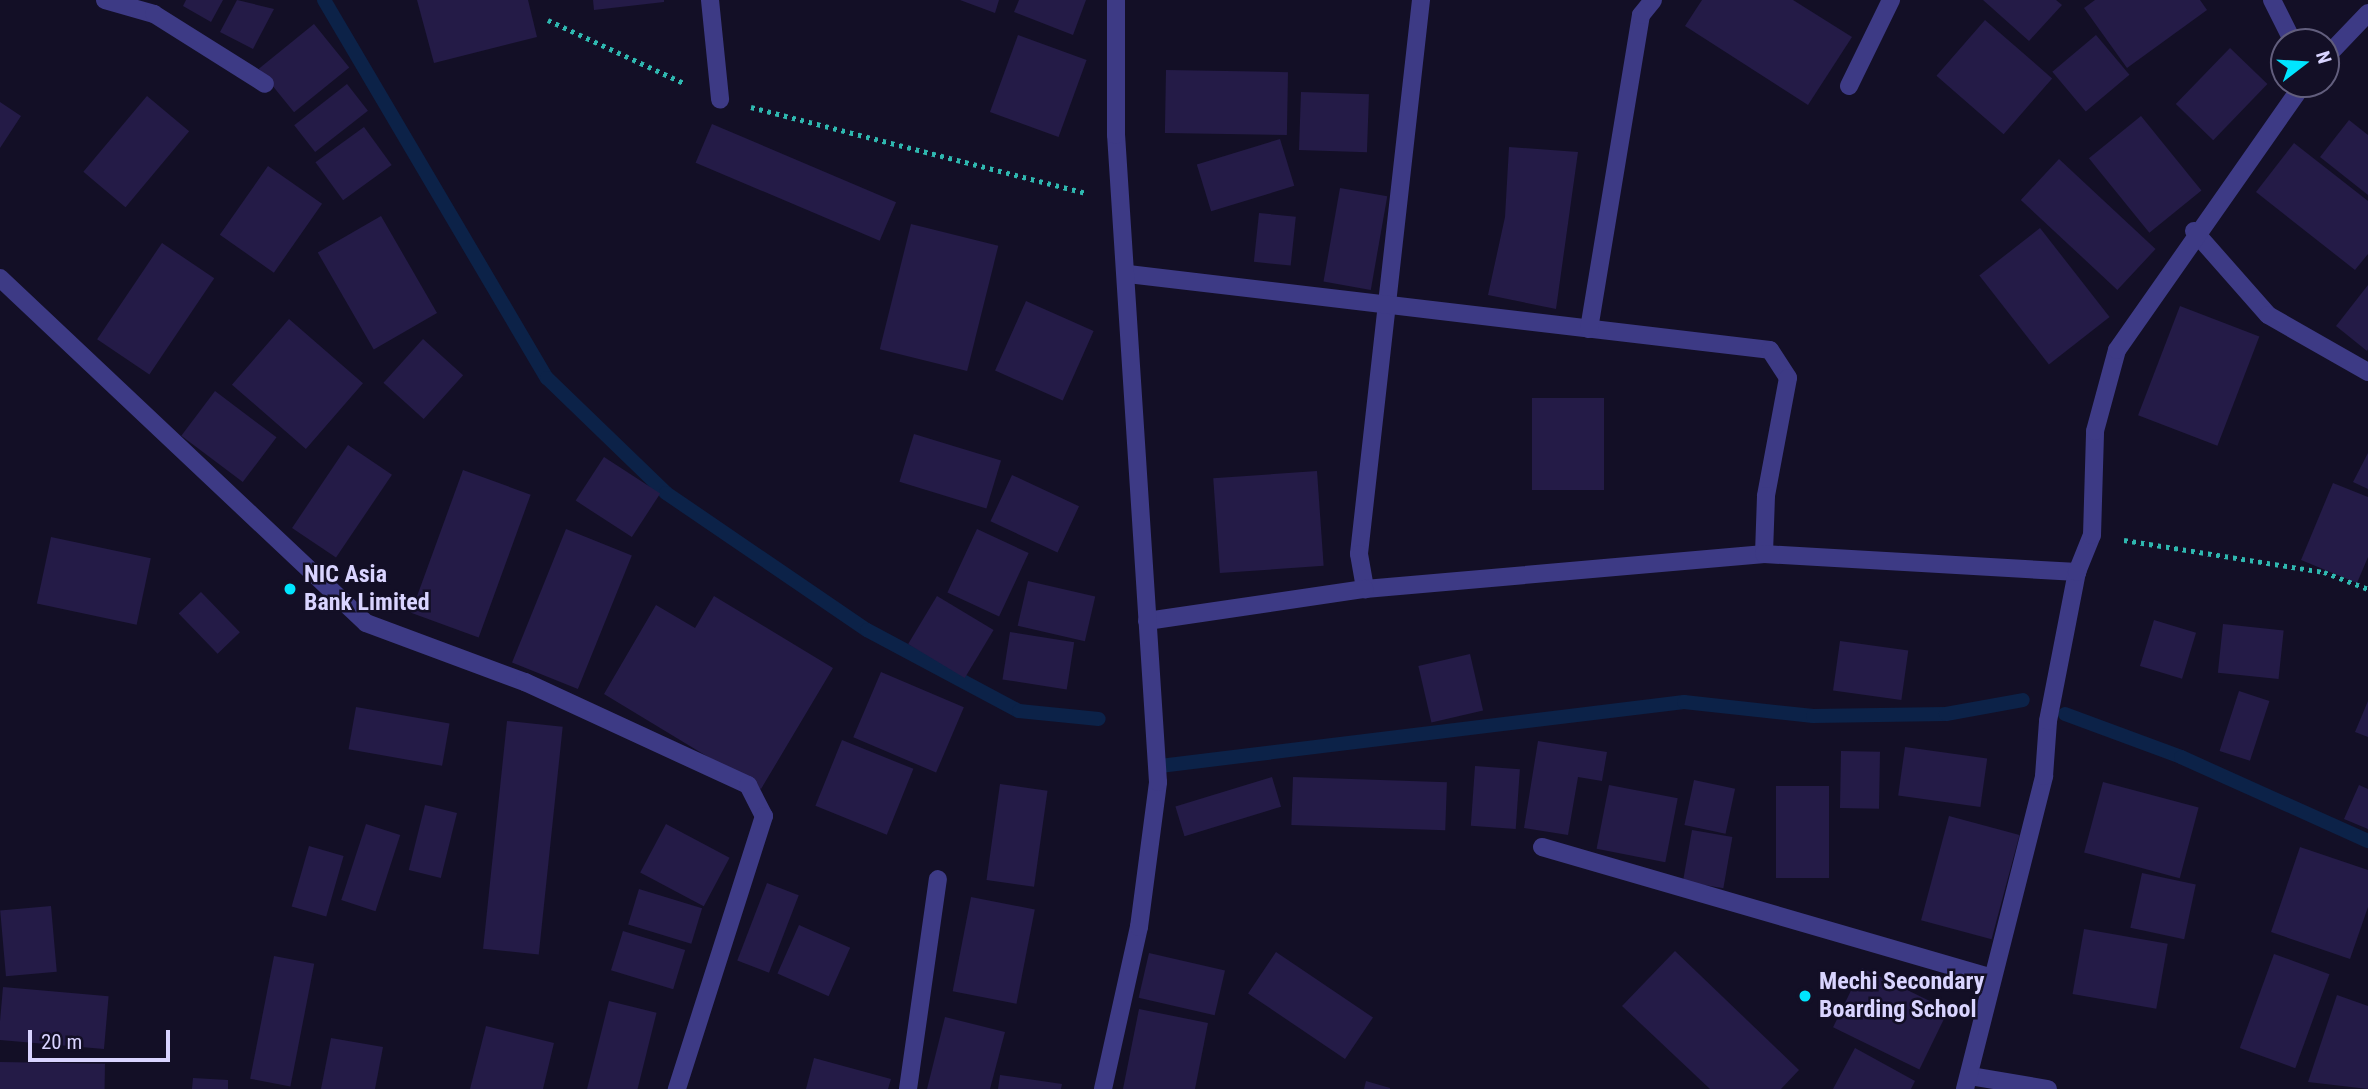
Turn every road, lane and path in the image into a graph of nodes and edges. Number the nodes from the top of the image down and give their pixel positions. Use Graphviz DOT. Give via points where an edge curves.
graph roads {
  1 [pos="106,0"];
  2 [pos="710,0"];
  3 [pos="1116,0"];
  4 [pos="1421,0"];
  5 [pos="1653,0"];
  6 [pos="1891,0"];
  7 [pos="2272,0"];
  8 [pos="2368,13"];
  9 [pos="548,20"];
  10 [pos="2286,28"];
  11 [pos="2340,42"];
  12 [pos="265,84"];
  13 [pos="1849,86"];
  14 [pos="2293,98"];
  15 [pos="720,99"];
  16 [pos="1121,202"];
  17 [pos="2194,231"];
  18 [pos="1128,274"];
  19 [pos="0,278"];
  20 [pos="1386,307"];
  21 [pos="1589,329"];
  22 [pos="2368,372"];
  23 [pos="2092,535"];
  24 [pos="1764,554"];
  25 [pos="2077,572"];
  26 [pos="1365,589"];
  27 [pos="2368,589"];
  28 [pos="1147,621"];
  29 [pos="1542,847"];
  30 [pos="938,879"];
  31 [pos="1992,978"];
  32 [pos="1968,1083"];
  33 [pos="677,1089"];
  34 [pos="908,1089"];
  35 [pos="1103,1089"];
  36 [pos="2048,1089"];
  1 -- 12 [label="street" via="154,14"];
  2 -- 15 [label="street"];
  3 -- 16 [label="street"];
  4 -- 20 [label="street"];
  5 -- 21 [label="street" via="1641,15"];
  6 -- 13 [label="street"];
  7 -- 10 [label="street"];
  8 -- 11 [label="street"];
  9 -- 15 [label="path"];
  14 -- 17 [label="street"];
  15 -- 16 [label="path"];
  16 -- 18 [label="street"];
  17 -- 22 [label="street" via="2268,315"];
  17 -- 23 [label="street" via="2117,350 2095,431"];
  18 -- 20 [label="street" via="1318,292"];
  18 -- 28 [label="street"];
  19 -- 33 [label="street" via="366,623 526,682 748,785 764,816"];
  20 -- 21 [label="street"];
  20 -- 26 [label="street" via="1359,554"];
  21 -- 24 [label="street" via="1770,350 1788,378 1766,496"];
  23 -- 25 [label="street"];
  23 -- 27 [label="path" via="2324,572"];
  24 -- 25 [label="street"];
  24 -- 26 [label="street"];
  25 -- 31 [label="street" via="2048,721 2044,776"];
  26 -- 28 [label="street"];
  28 -- 35 [label="street" via="1158,782 1139,927"];
  29 -- 31 [label="street"];
  30 -- 34 [label="street"];
  31 -- 32 [label="street"];
  32 -- 36 [label="street"];
}
